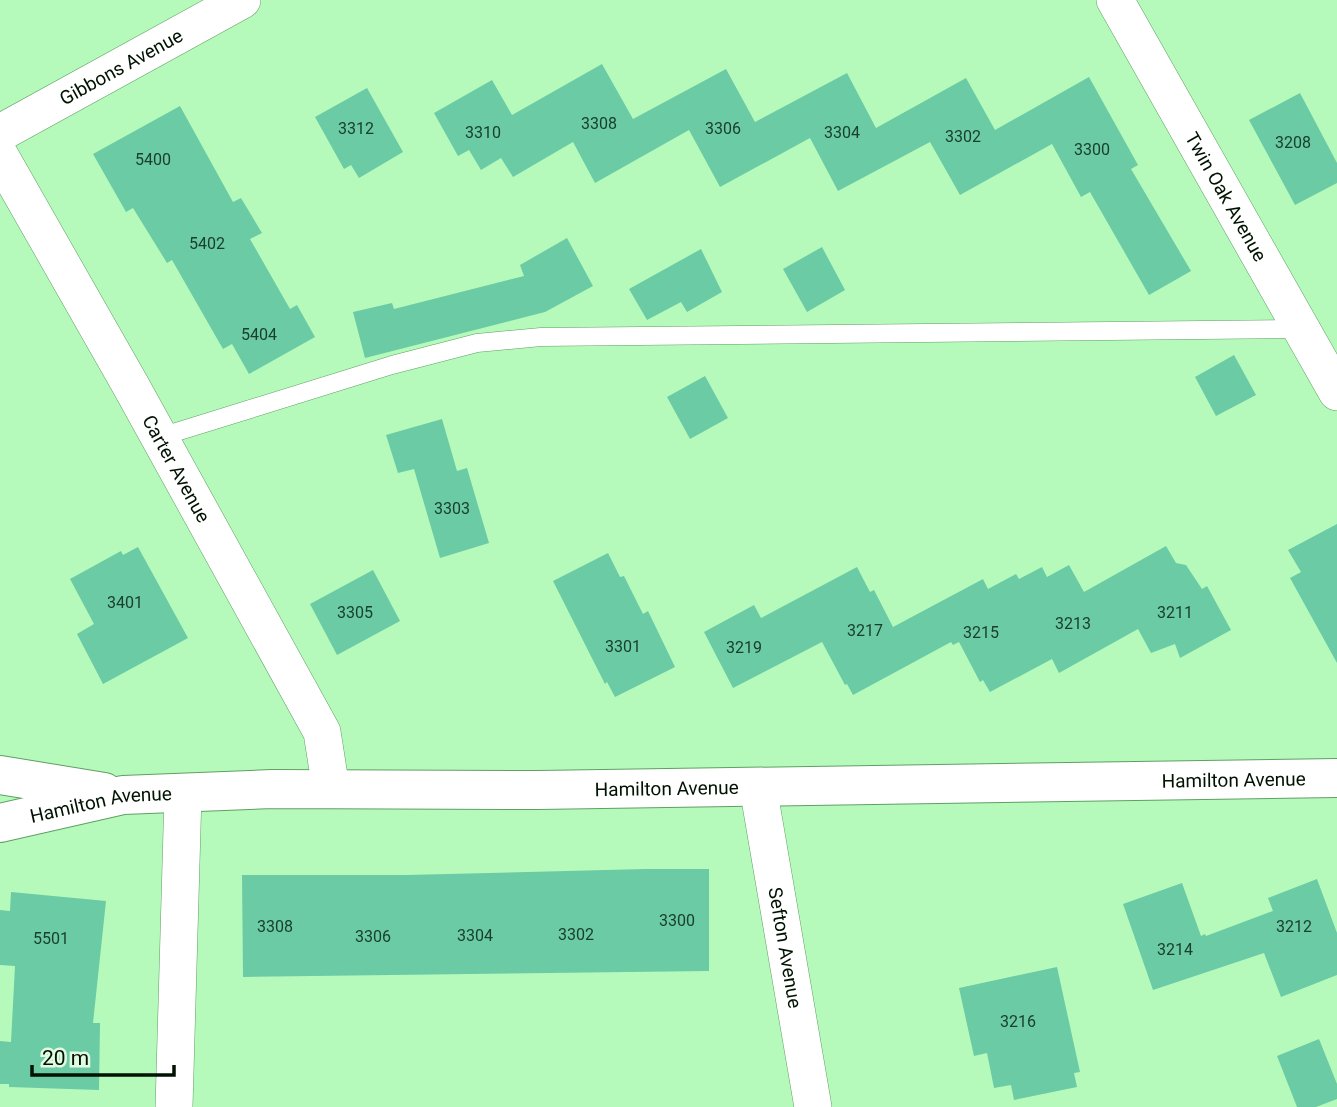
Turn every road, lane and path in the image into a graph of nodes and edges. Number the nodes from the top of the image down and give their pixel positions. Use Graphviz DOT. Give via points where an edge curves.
graph roads {
  1 [pos="242,0"];
  2 [pos="1115,0"];
  3 [pos="0,133"];
  4 [pos="0,156"];
  5 [pos="1301,329"];
  6 [pos="1337,392"];
  7 [pos="160,437"];
  8 [pos="0,775"];
  9 [pos="1337,778"];
  10 [pos="758,787"];
  11 [pos="331,789"];
  12 [pos="183,794"];
  13 [pos="123,795"];
  14 [pos="0,823"];
  15 [pos="174,1107"];
  16 [pos="813,1107"];
  1 -- 3 [label="street, Gibbons Avenue"];
  2 -- 5 [label="street, Twin Oak Avenue"];
  4 -- 7 [label="street, Carter Avenue"];
  5 -- 6 [label="street, Twin Oak Avenue"];
  5 -- 7 [label="lane" via="541,337 477,344 392,365"];
  7 -- 11 [label="street, Carter Avenue" via="322,732"];
  8 -- 13 [label="street"];
  9 -- 10 [label="street, Hamilton Avenue"];
  10 -- 11 [label="street, Hamilton Avenue"];
  10 -- 16 [label="street, Sefton Avenue"];
  11 -- 12 [label="street, Hamilton Avenue"];
  12 -- 13 [label="street, Hamilton Avenue"];
  12 -- 15 [label="street"];
  13 -- 14 [label="street, Hamilton Avenue"];
}
